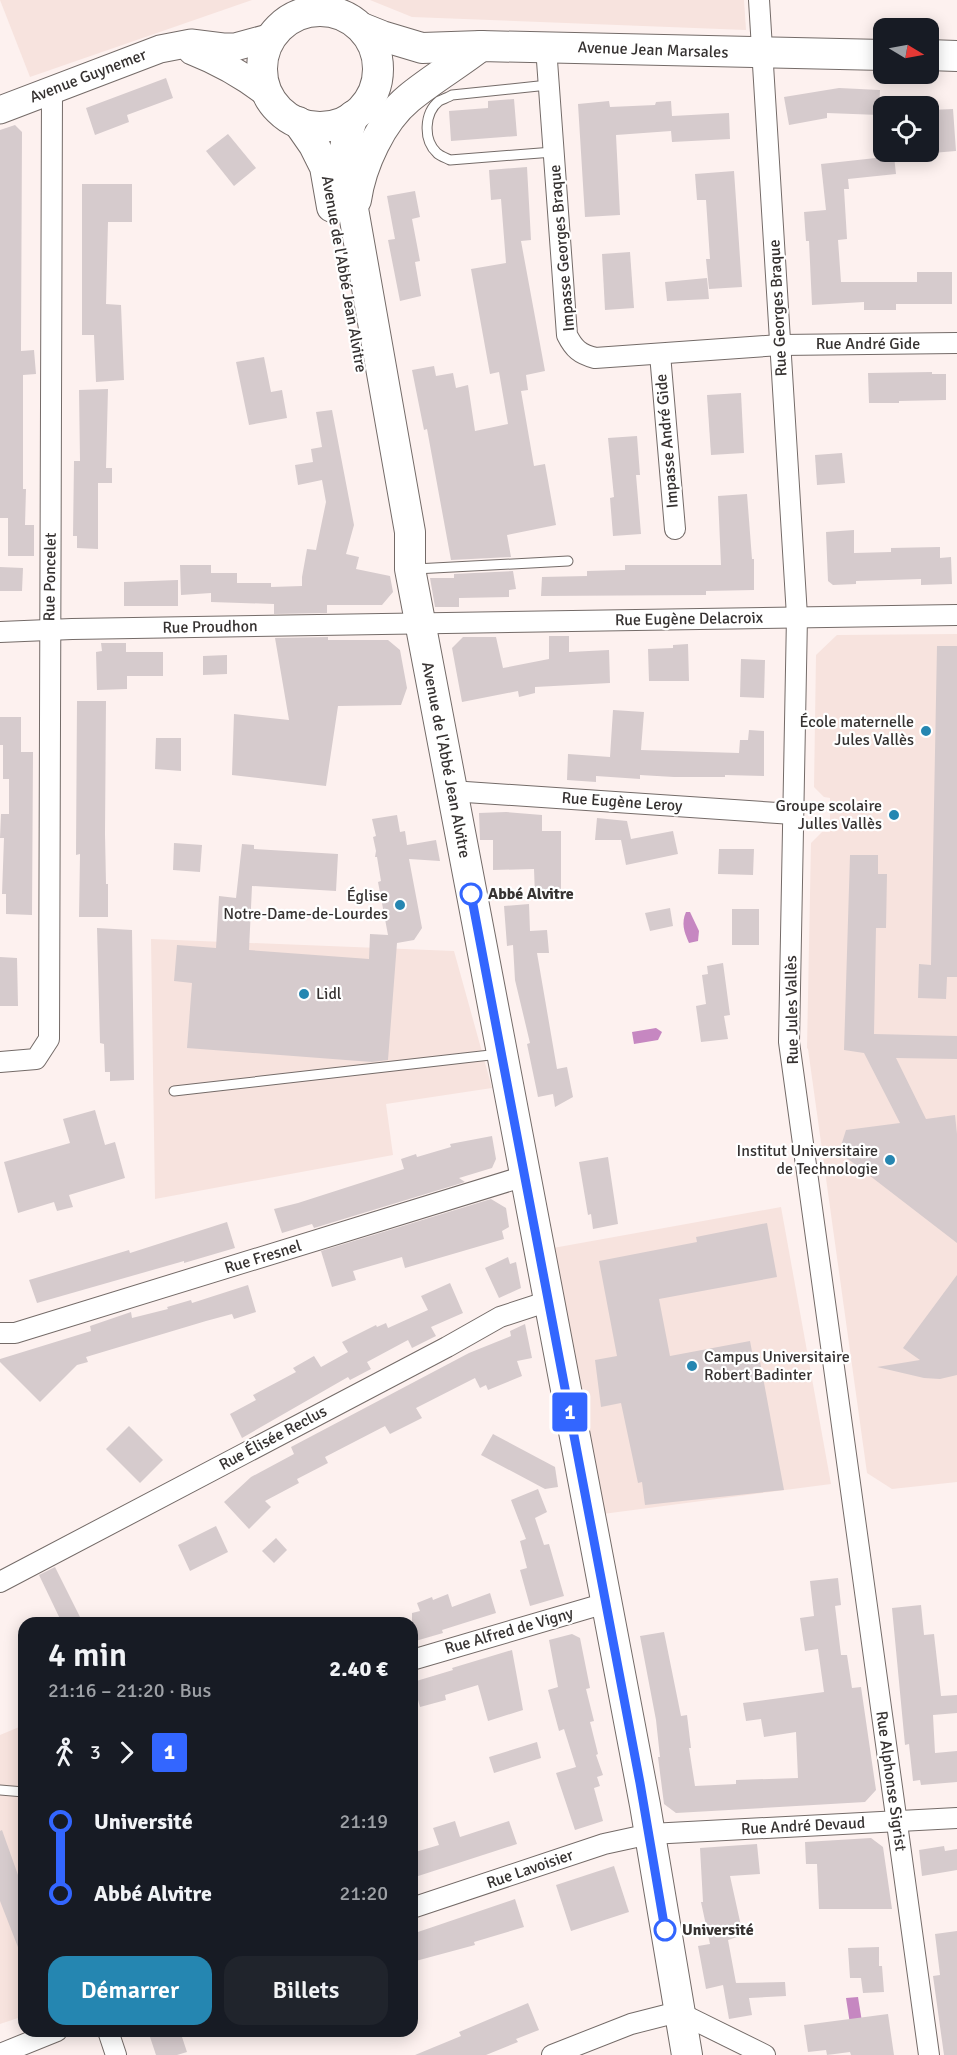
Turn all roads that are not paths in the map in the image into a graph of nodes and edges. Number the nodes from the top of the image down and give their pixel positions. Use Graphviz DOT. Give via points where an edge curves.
graph roads {
  1 [pos="759,0"];
  2 [pos="342,14"];
  3 [pos="282,19"];
  4 [pos="177,45"];
  5 [pos="481,45"];
  6 [pos="546,47"];
  7 [pos="422,48"];
  8 [pos="762,52"];
  9 [pos="873,55"];
  10 [pos="939,56"];
  11 [pos="957,56"];
  12 [pos="548,85"];
  13 [pos="52,91"];
  14 [pos="374,91"];
  15 [pos="269,95"];
  16 [pos="0,110"];
  17 [pos="353,116"];
  18 [pos="298,122"];
  19 [pos="553,152"];
  20 [pos="353,218"];
  21 [pos="957,343"];
  22 [pos="780,345"];
  23 [pos="660,354"];
  24 [pos="675,529"];
  25 [pos="568,561"];
  26 [pos="410,569"];
  27 [pos="957,615"];
  28 [pos="797,616"];
  29 [pos="420,624"];
  30 [pos="50,631"];
  31 [pos="0,632"];
  32 [pos="452,791"];
  33 [pos="793,814"];
  34 [pos="502,1054"];
  35 [pos="0,1062"];
  36 [pos="174,1091"];
  37 [pos="525,1176"];
  38 [pos="549,1301"];
  39 [pos="0,1333"];
  40 [pos="854,1508"];
  41 [pos="0,1582"];
  42 [pos="606,1603"];
  43 [pos="418,1658"];
  44 [pos="0,1790"];
  45 [pos="18,1792"];
  46 [pos="957,1818"];
  47 [pos="897,1820"];
  48 [pos="650,1834"];
  49 [pos="418,1906"];
  50 [pos="678,2012"];
  51 [pos="42,2037"];
  52 [pos="110,2037"];
  53 [pos="0,2054"];
  54 [pos="116,2055"];
  55 [pos="552,2055"];
  56 [pos="687,2055"];
  57 [pos="765,2055"];
  58 [pos="929,2055"];
  1 -- 8 [label="street, Rue Georges Braque"];
  2 -- 3 [label="main road" via="320,11"];
  2 -- 7 [label="main road, Avenue Jean Marsales"];
  2 -- 14 [label="main road" via="372,42 378,75"];
  3 -- 4 [label="main road, Avenue Guynemer" via="235,47"];
  3 -- 15 [label="main road" via="263,66"];
  4 -- 13 [label="main road, Avenue Guynemer"];
  4 -- 15 [label="main road" via="219,63"];
  5 -- 6 [label="main road, Avenue Jean Marsales"];
  5 -- 7 [label="main road, Avenue Jean Marsales"];
  5 -- 20 [label="main road" via="407,99 383,129 365,163"];
  6 -- 8 [label="main road, Avenue Jean Marsales"];
  6 -- 12 [label="street, Impasse Georges Braque"];
  7 -- 14 [label="main road"];
  8 -- 9 [label="main road, Avenue Jean Marsales"];
  8 -- 22 [label="street, Rue Georges Braque"];
  10 -- 11 [label="main road"];
  12 -- 19 [label="street, Impasse Georges Braque"];
  12 -- 19 [label="lane" via="452,95 439,101 427,125 429,141 437,153 450,160"];
  13 -- 16 [label="main road, Avenue Guynemer"];
  13 -- 30 [label="street, Rue Poncelet"];
  14 -- 17 [label="main road"];
  15 -- 18 [label="main road"];
  17 -- 18 [label="main road" via="317,127"];
  17 -- 20 [label="main road, Avenue de l'Abbé Jean Alvitre" via="344,148"];
  18 -- 26 [label="main road, Avenue de l'Abbé Jean Alvitre" via="325,167 392,534"];
  19 -- 23 [label="street, Impasse Georges Braque" via="567,335 573,348 595,358"];
  20 -- 26 [label="main road, Avenue de l'Abbé Jean Alvitre" via="410,532"];
  21 -- 22 [label="street, Rue André Gide"];
  22 -- 23 [label="street, Impasse Georges Braque"];
  22 -- 28 [label="street, Rue Georges Braque"];
  23 -- 24 [label="street, Impasse André Gide"];
  25 -- 26 [label="lane"];
  26 -- 29 [label="main road, Avenue de l'Abbé Jean Alvitre"];
  27 -- 28 [label="street, Rue Eugène Delacroix"];
  28 -- 29 [label="street, Rue Eugène Delacroix"];
  28 -- 33 [label="street, Rue Jules Vallès"];
  29 -- 30 [label="street, Rue Proudhon"];
  29 -- 32 [label="main road, Avenue de l'Abbé Jean Alvitre"];
  30 -- 31 [label="street, Rue Proudhon"];
  30 -- 35 [label="street, Rue Poncelet" via="49,1039 36,1059"];
  32 -- 33 [label="street, Rue Eugène Leroy"];
  32 -- 34 [label="main road, Avenue de l'Abbé Jean Alvitre"];
  33 -- 40 [label="street, Rue Jules Vallès" via="789,1042"];
  34 -- 36 [label="lane"];
  34 -- 37 [label="main road, Avenue de l'Abbé Jean Alvitre"];
  37 -- 38 [label="main road, Avenue de l'Abbé Jean Alvitre"];
  37 -- 39 [label="street, Rue Fresnel" via="15,1333"];
  38 -- 41 [label="street, Rue Élisée Reclus" via="500,1317"];
  38 -- 42 [label="main road, Avenue de l'Abbé Jean Alvitre"];
  40 -- 47 [label="street, Rue Alphonse Sigrist"];
  42 -- 43 [label="street, Rue Alfred de Vigny"];
  42 -- 48 [label="main road, Avenue de l'Abbé Jean Alvitre"];
  44 -- 45 [label="lane"];
  46 -- 47 [label="street, Rue André Devaud"];
  47 -- 48 [label="street, Rue André Devaud"];
  47 -- 58 [label="street, Rue Alphonse Sigrist"];
  48 -- 49 [label="street, Rue Lavoisier" via="604,1844"];
  48 -- 50 [label="main road, Avenue de l'Abbé Jean Alvitre"];
  50 -- 55 [label="street" via="631,2024"];
  50 -- 56 [label="main road, Avenue de l'Abbé Jean Alvitre"];
  50 -- 57 [label="street"];
  51 -- 53 [label="street"];
  52 -- 54 [label="street"];
}
